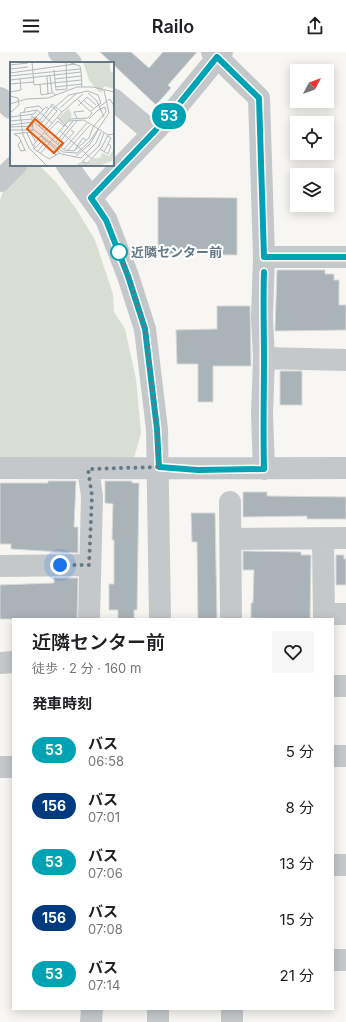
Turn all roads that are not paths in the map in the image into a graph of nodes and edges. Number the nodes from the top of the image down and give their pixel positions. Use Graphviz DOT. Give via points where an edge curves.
graph roads {
  1 [pos="59,52"];
  2 [pos="217,54"];
  3 [pos="70,62"];
  4 [pos="0,98"];
  5 [pos="114,100"];
  6 [pos="10,107"];
  7 [pos="153,133"];
  8 [pos="15,166"];
  9 [pos="68,166"];
  10 [pos="0,181"];
  11 [pos="91,198"];
  12 [pos="264,257"];
  13 [pos="346,257"];
  14 [pos="264,358"];
  15 [pos="346,360"];
  16 [pos="159,467"];
  17 [pos="0,468"];
  18 [pos="346,468"];
  19 [pos="88,469"];
  20 [pos="264,469"];
  21 [pos="230,502"];
  22 [pos="346,538"];
  23 [pos="231,539"];
  24 [pos="323,539"];
  25 [pos="89,565"];
  26 [pos="0,566"];
  27 [pos="346,614"];
  28 [pos="324,617"];
  29 [pos="89,618"];
  30 [pos="160,618"];
  31 [pos="231,618"];
  32 [pos="12,662"];
  33 [pos="0,663"];
  34 [pos="334,686"];
  35 [pos="346,686"];
  36 [pos="334,756"];
  37 [pos="346,756"];
  38 [pos="0,767"];
  39 [pos="12,767"];
  40 [pos="334,865"];
  41 [pos="346,865"];
  42 [pos="334,960"];
  43 [pos="346,960"];
  44 [pos="92,1010"];
  45 [pos="158,1010"];
  46 [pos="232,1010"];
  47 [pos="92,1022"];
  48 [pos="158,1022"];
  49 [pos="232,1022"];
  1 -- 3 [label="street"];
  2 -- 7 [label="street" via="171,114"];
  2 -- 12 [label="street" via="259,98"];
  4 -- 6 [label="street"];
  5 -- 7 [label="street"];
  7 -- 11 [label="street"];
  8 -- 10 [label="street"];
  9 -- 11 [label="street"];
  11 -- 16 [label="street" via="106,220 145,329"];
  12 -- 13 [label="street"];
  12 -- 14 [label="street"];
  14 -- 15 [label="street"];
  14 -- 20 [label="street"];
  16 -- 19 [label="street"];
  16 -- 20 [label="street" via="198,470"];
  16 -- 30 [label="street"];
  17 -- 19 [label="street"];
  18 -- 20 [label="street"];
  19 -- 25 [label="street" via="92,496"];
  21 -- 23 [label="street"];
  22 -- 24 [label="street"];
  23 -- 24 [label="street"];
  23 -- 31 [label="street"];
  24 -- 28 [label="street"];
  25 -- 26 [label="street"];
  25 -- 29 [label="street"];
  27 -- 28 [label="street"];
  32 -- 33 [label="street"];
  34 -- 35 [label="street"];
  36 -- 37 [label="street"];
  38 -- 39 [label="street"];
  40 -- 41 [label="street"];
  42 -- 43 [label="street"];
  44 -- 47 [label="street"];
  45 -- 48 [label="street"];
  46 -- 49 [label="street"];
}
